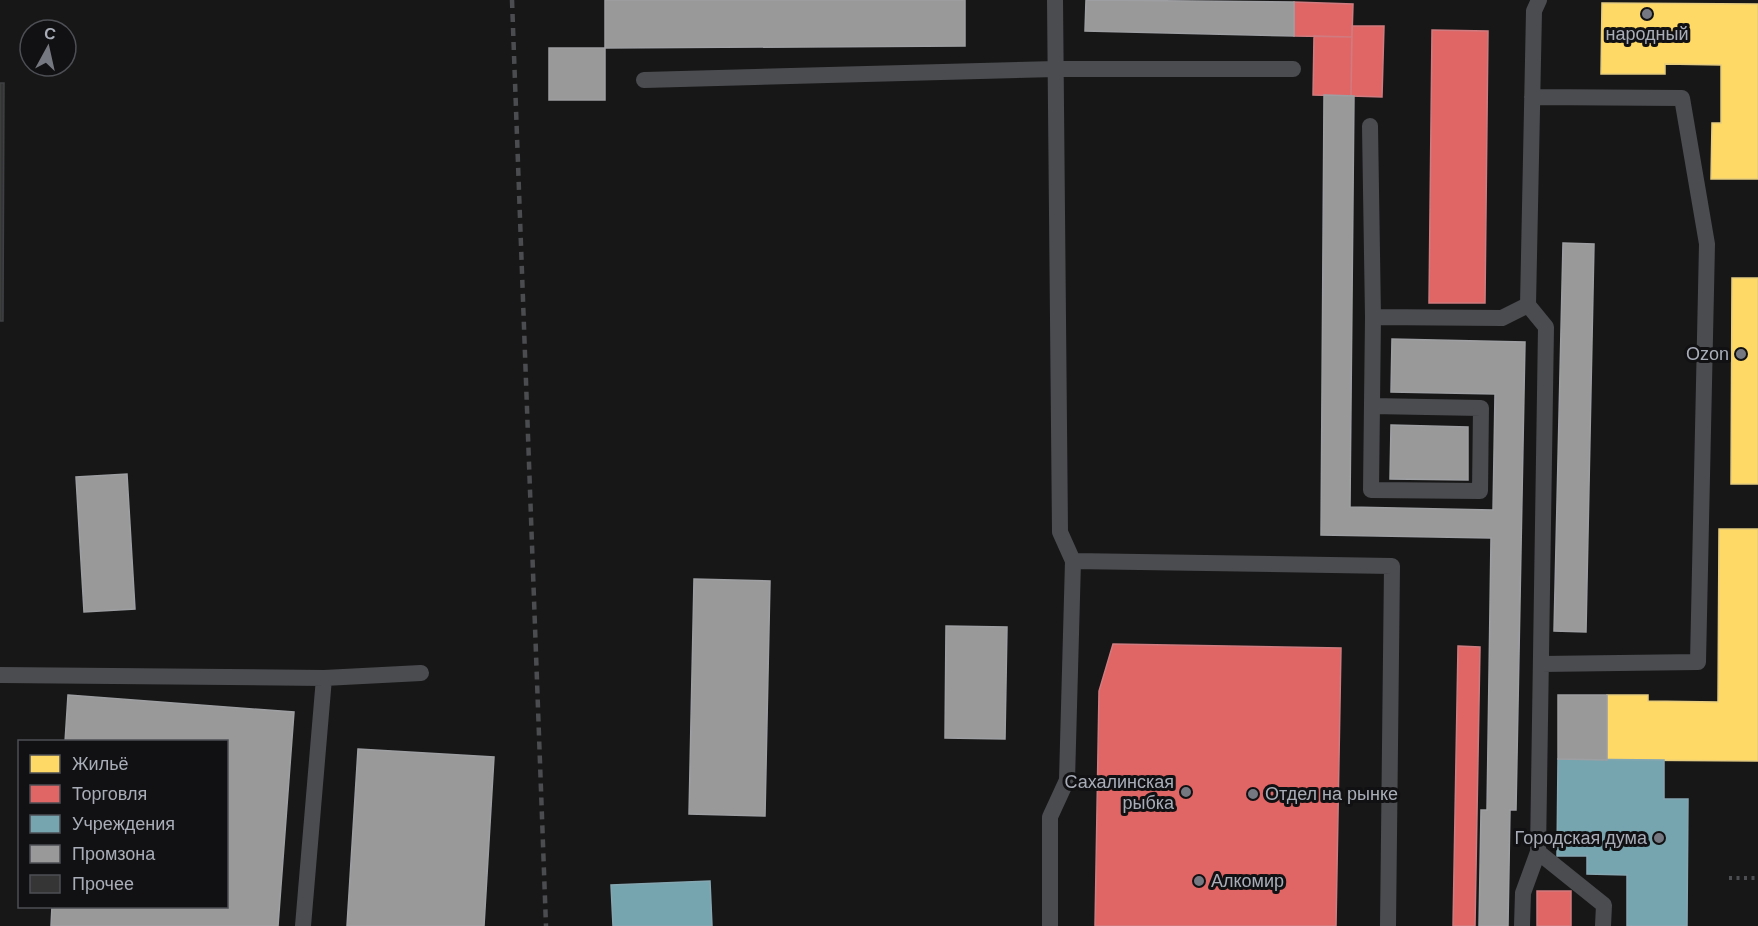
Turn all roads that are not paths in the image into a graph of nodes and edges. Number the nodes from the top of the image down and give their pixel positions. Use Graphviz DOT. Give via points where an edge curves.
graph roads {
  1 [pos="1055,0"];
  2 [pos="1539,0"];
  3 [pos="1056,69"];
  4 [pos="1293,69"];
  5 [pos="644,80"];
  6 [pos="1532,97"];
  7 [pos="1370,126"];
  8 [pos="1528,305"];
  9 [pos="1373,317"];
  10 [pos="1372,406"];
  11 [pos="1073,561"];
  12 [pos="1541,664"];
  13 [pos="421,673"];
  14 [pos="0,675"];
  15 [pos="324,678"];
  16 [pos="1538,852"];
  17 [pos="303,926"];
  18 [pos="1050,926"];
  19 [pos="1388,926"];
  20 [pos="1522,926"];
  21 [pos="1603,926"];
  1 -- 3 [label="lane"];
  2 -- 6 [label="lane" via="1534,11"];
  3 -- 4 [label="lane"];
  3 -- 5 [label="lane"];
  3 -- 11 [label="lane" via="1060,532"];
  6 -- 8 [label="lane"];
  6 -- 12 [label="lane" via="1682,98 1707,244 1698,662"];
  7 -- 9 [label="lane"];
  8 -- 9 [label="lane" via="1502,318"];
  8 -- 12 [label="lane" via="1546,327"];
  9 -- 10 [label="lane"];
  10 -- 10 [label="lane" via="1371,490 1480,491 1481,408"];
  11 -- 18 [label="lane" via="1067,780 1050,817"];
  11 -- 19 [label="lane" via="1392,566"];
  12 -- 16 [label="lane"];
  13 -- 15 [label="lane"];
  14 -- 15 [label="lane"];
  15 -- 17 [label="lane"];
  16 -- 20 [label="lane" via="1523,893"];
  16 -- 21 [label="lane" via="1604,905"];
}
